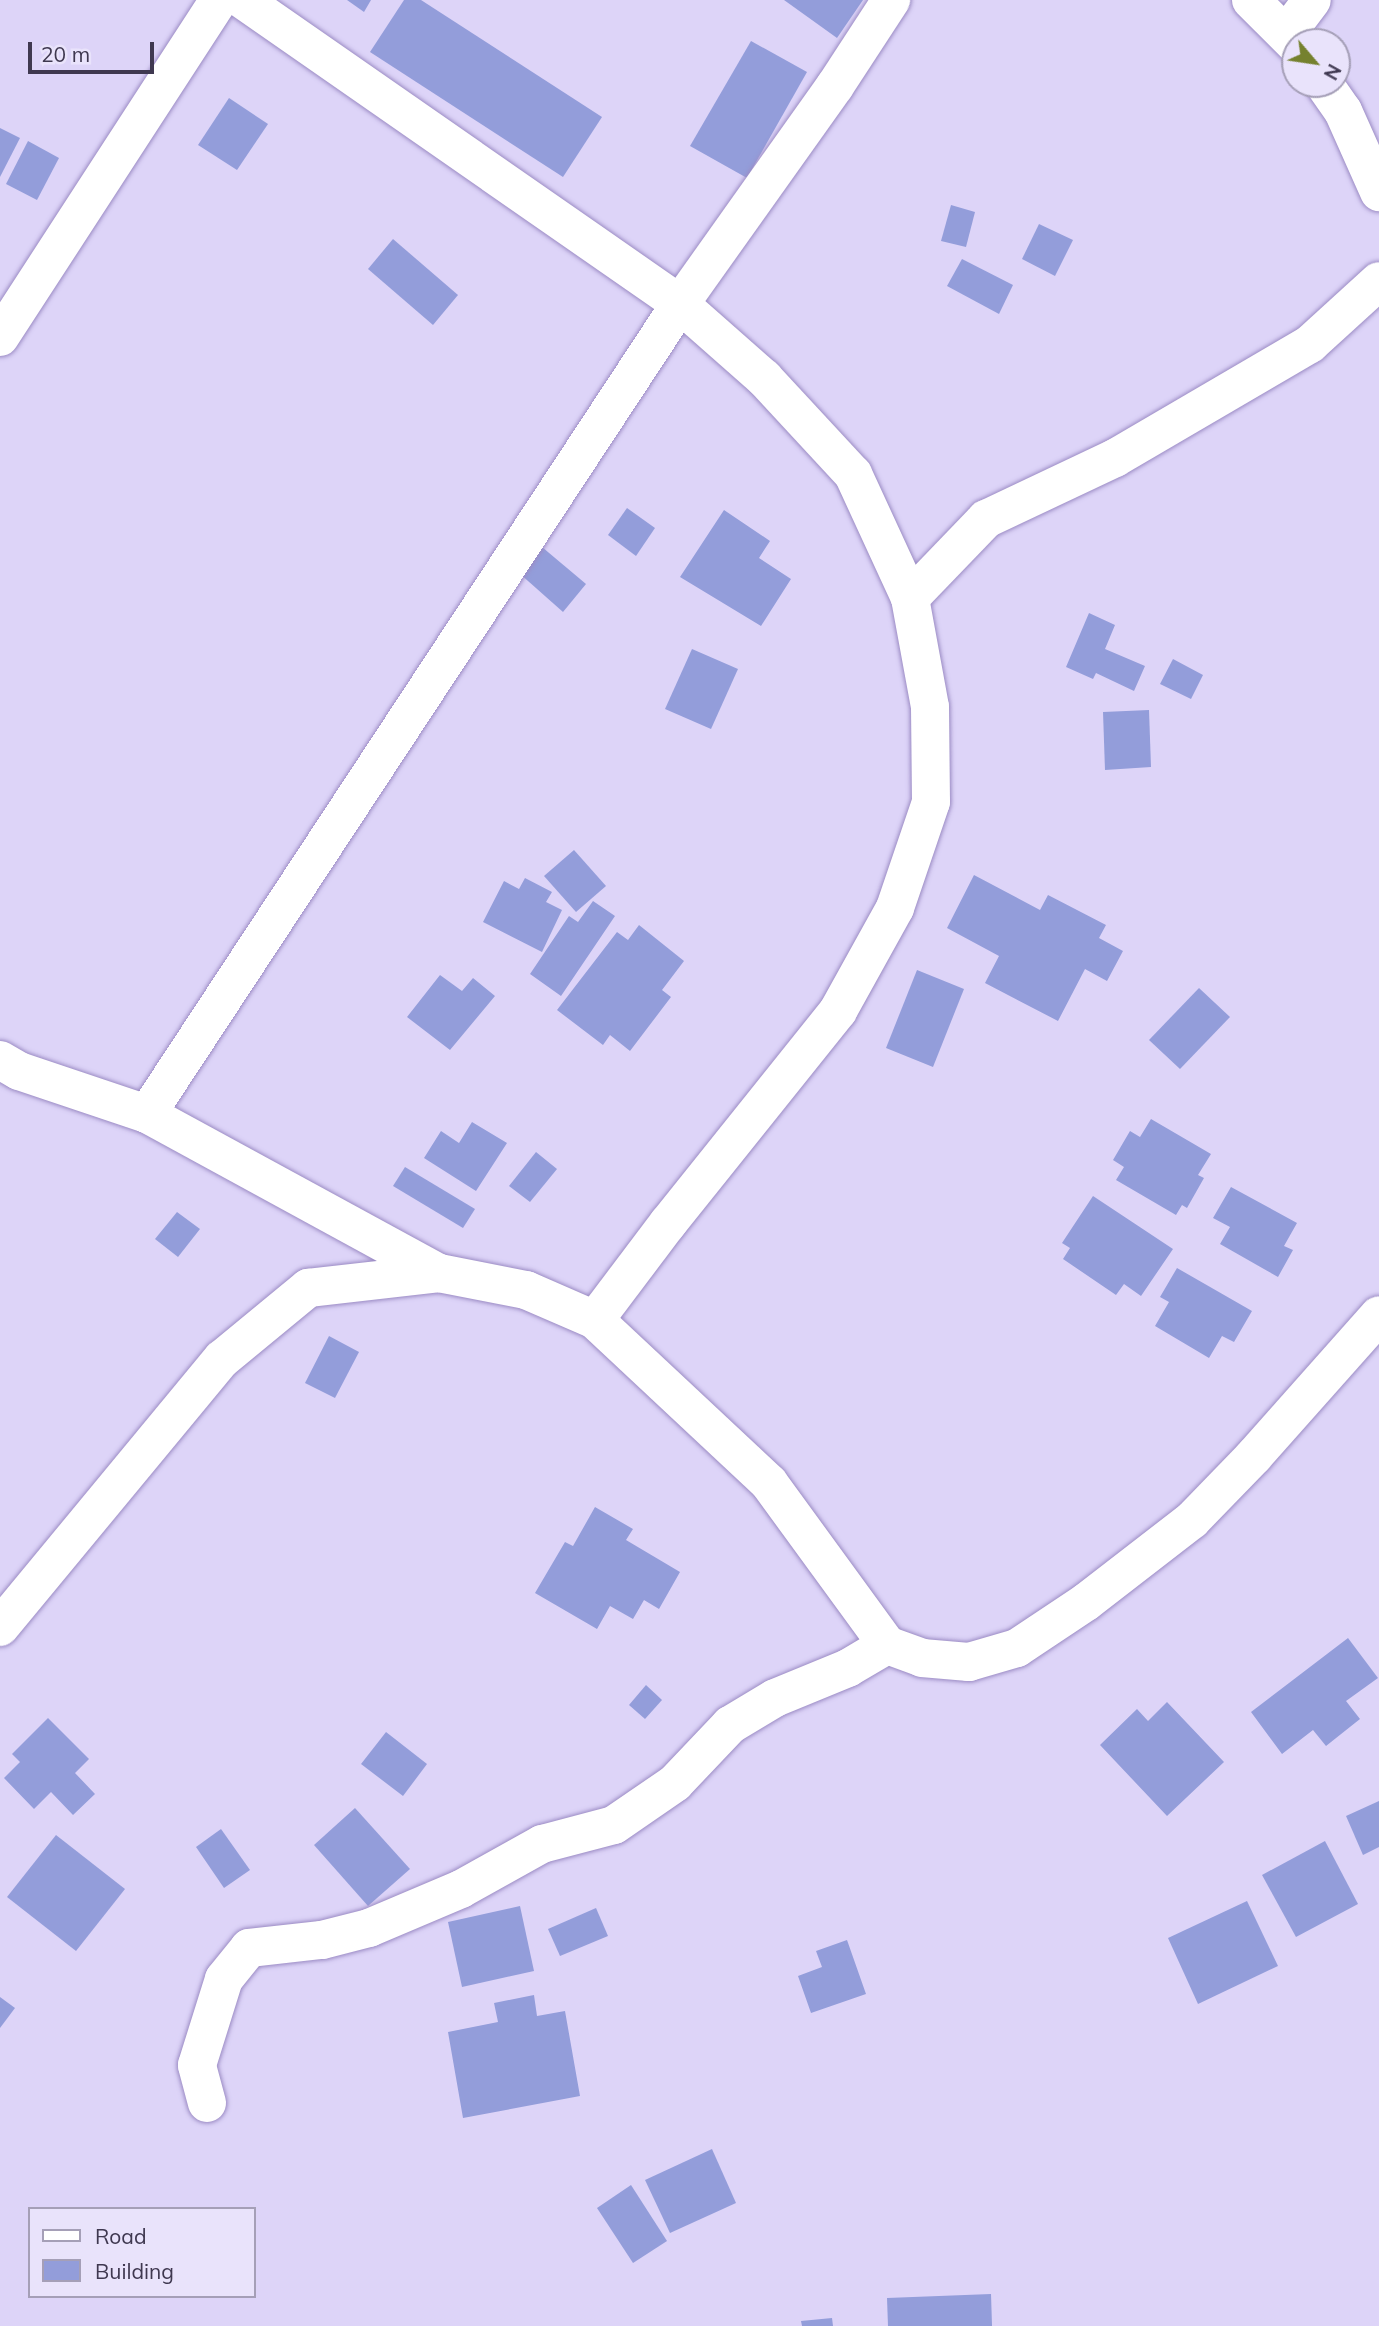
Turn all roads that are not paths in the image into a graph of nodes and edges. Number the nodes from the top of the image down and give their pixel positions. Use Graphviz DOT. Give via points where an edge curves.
graph roads {
  1 [pos="219,0"];
  2 [pos="243,0"];
  3 [pos="891,0"];
  4 [pos="1251,0"];
  5 [pos="1312,0"];
  6 [pos="1297,28"];
  7 [pos="1281,29"];
  8 [pos="1334,98"];
  9 [pos="1379,192"];
  10 [pos="1379,281"];
  11 [pos="680,304"];
  12 [pos="0,337"];
  13 [pos="910,598"];
  14 [pos="0,1060"];
  15 [pos="147,1114"];
  16 [pos="439,1273"];
  17 [pos="1379,1315"];
  18 [pos="595,1320"];
  19 [pos="0,1627"];
  20 [pos="887,1645"];
  21 [pos="207,2103"];
  1 -- 12 [label="street"];
  2 -- 11 [label="street"];
  3 -- 11 [label="street"];
  4 -- 7 [label="street"];
  5 -- 6 [label="street"];
  8 -- 9 [label="street"];
  10 -- 13 [label="street" via="1310,344 1115,458 986,519"];
  11 -- 13 [label="street" via="764,378 853,474"];
  11 -- 15 [label="street"];
  13 -- 18 [label="street" via="930,707 931,802 895,908 838,1011"];
  14 -- 15 [label="street" via="19,1071"];
  15 -- 16 [label="street"];
  16 -- 18 [label="street" via="526,1290"];
  16 -- 19 [label="street" via="308,1288 222,1359"];
  17 -- 20 [label="street" via="1192,1520 1086,1602 1017,1647 968,1662 922,1658"];
  18 -- 20 [label="street" via="769,1483"];
  20 -- 21 [label="street" via="848,1668 775,1698 730,1725 675,1783 614,1825 542,1844 461,1889 369,1928 322,1940 249,1948 224,1979 197,2065"];
}
